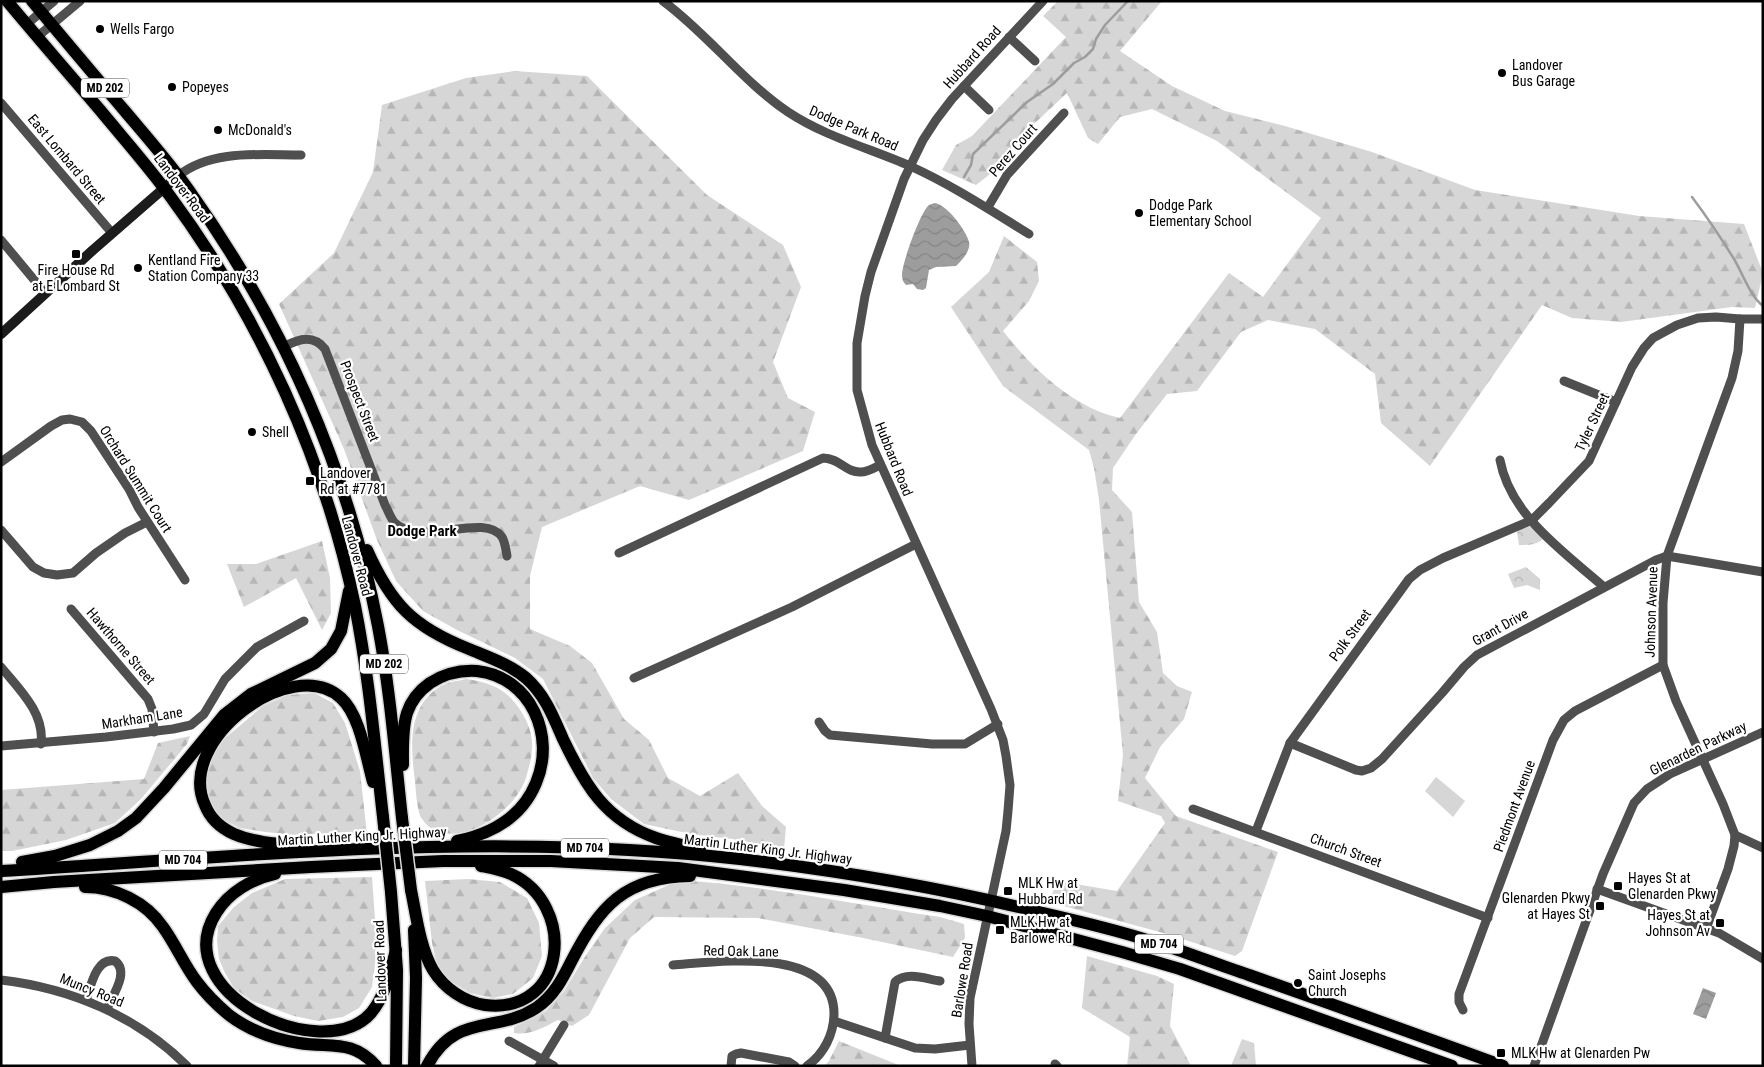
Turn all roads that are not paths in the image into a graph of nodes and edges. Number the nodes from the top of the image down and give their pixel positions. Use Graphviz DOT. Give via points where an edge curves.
graph roads {
  1 [pos="7,1"];
  2 [pos="32,1"];
  3 [pos="54,1"];
  4 [pos="80,1"];
  5 [pos="663,1"];
  6 [pos="1043,1"];
  7 [pos="41,12"];
  8 [pos="27,24"];
  9 [pos="52,25"];
  10 [pos="37,37"];
  11 [pos="1009,37"];
  12 [pos="1035,61"];
  13 [pos="964,86"];
  14 [pos="1,103"];
  15 [pos="989,110"];
  16 [pos="1064,114"];
  17 [pos="301,155"];
  18 [pos="909,166"];
  19 [pos="178,176"];
  20 [pos="164,188"];
  21 [pos="988,207"];
  22 [pos="112,233"];
  23 [pos="1029,234"];
  24 [pos="1,240"];
  25 [pos="45,294"];
  26 [pos="1740,319"];
  27 [pos="1763,319"];
  28 [pos="1,334"];
  29 [pos="284,346"];
  30 [pos="268,355"];
  31 [pos="1564,381"];
  32 [pos="1616,402"];
  33 [pos="1500,460"];
  34 [pos="1,462"];
  35 [pos="880,466"];
  36 [pos="350,513"];
  37 [pos="1532,520"];
  38 [pos="148,522"];
  39 [pos="1,530"];
  40 [pos="916,544"];
  41 [pos="619,553"];
  42 [pos="507,556"];
  43 [pos="1666,556"];
  44 [pos="1763,572"];
  45 [pos="185,580"];
  46 [pos="350,586"];
  47 [pos="1604,587"];
  48 [pos="71,609"];
  49 [pos="304,621"];
  50 [pos="1663,665"];
  51 [pos="1,667"];
  52 [pos="634,678"];
  53 [pos="819,722"];
  54 [pos="998,724"];
  55 [pos="154,732"];
  56 [pos="1763,732"];
  57 [pos="1290,743"];
  58 [pos="41,744"];
  59 [pos="1,746"];
  60 [pos="1702,759"];
  61 [pos="1193,809"];
  62 [pos="383,817"];
  63 [pos="402,818"];
  64 [pos="1256,831"];
  65 [pos="1734,835"];
  66 [pos="434,846"];
  67 [pos="1763,848"];
  68 [pos="364,849"];
  69 [pos="736,859"];
  70 [pos="443,861"];
  71 [pos="1,866"];
  72 [pos="312,867"];
  73 [pos="1,871"];
  74 [pos="736,876"];
  75 [pos="2,887"];
  76 [pos="1597,889"];
  77 [pos="411,890"];
  78 [pos="990,900"];
  79 [pos="987,916"];
  80 [pos="1488,918"];
  81 [pos="1706,929"];
  82 [pos="396,950"];
  83 [pos="1763,959"];
  84 [pos="672,965"];
  85 [pos="1253,977"];
  86 [pos="1,980"];
  87 [pos="940,981"];
  88 [pos="1251,994"];
  89 [pos="86,1000"];
  90 [pos="107,1009"];
  91 [pos="1463,1010"];
  92 [pos="834,1021"];
  93 [pos="564,1025"];
  94 [pos="885,1038"];
  95 [pos="509,1041"];
  96 [pos="970,1045"];
  97 [pos="541,1062"];
  98 [pos="186,1066"];
  99 [pos="376,1066"];
  100 [pos="396,1066"];
  101 [pos="414,1066"];
  102 [pos="427,1066"];
  103 [pos="554,1066"];
  104 [pos="730,1066"];
  105 [pos="795,1066"];
  106 [pos="807,1066"];
  107 [pos="972,1066"];
  108 [pos="1452,1066"];
  109 [pos="1503,1066"];
  110 [pos="1534,1066"];
  1 -- 8 [label="main road, Landover Road / MD 202"];
  2 -- 7 [label="main road, Landover Road / MD 202"];
  3 -- 7 [label="street"];
  4 -- 9 [label="street"];
  5 -- 18 [label="street, Dodge Park Road" via="755,86 789,112 838,139"];
  6 -- 11 [label="street, Hubbard Road"];
  7 -- 8 [label="street"];
  7 -- 9 [label="main road, Landover Road / MD 202"];
  8 -- 10 [label="main road, Landover Road / MD 202"];
  9 -- 10 [label="street"];
  9 -- 19 [label="main road, Landover Road / MD 202"];
  10 -- 20 [label="main road, Landover Road / MD 202"];
  11 -- 12 [label="street"];
  11 -- 13 [label="street, Hubbard Road"];
  13 -- 15 [label="street"];
  13 -- 18 [label="street, Hubbard Road" via="936,120"];
  14 -- 22 [label="street, East Lombard Street"];
  16 -- 21 [label="street, Perez Court" via="1007,175"];
  17 -- 19 [label="street" via="220,158 199,163"];
  18 -- 21 [label="street, Dodge Park Road"];
  18 -- 35 [label="street, Hubbard Road" via="871,272 857,343 857,390 867,433"];
  19 -- 20 [label="street"];
  19 -- 29 [label="main road, Landover Road / MD 202" via="234,255"];
  20 -- 22 [label="street"];
  20 -- 30 [label="main road, Landover Road / MD 202" via="227,280"];
  21 -- 23 [label="street, Dodge Park Road"];
  22 -- 25 [label="street"];
  24 -- 25 [label="street"];
  25 -- 28 [label="street"];
  26 -- 27 [label="street, Tyler Street"];
  26 -- 32 [label="street, Tyler Street" via="1698,318 1659,334 1638,356"];
  26 -- 43 [label="street, Johnson Avenue" via="1732,378"];
  29 -- 30 [label="main road"];
  29 -- 36 [label="main road, Landover Road / MD 202" via="324,437"];
  29 -- 42 [label="street, Prospect Street" via="309,339 325,349 385,505 395,522 417,532 487,529 503,539"];
  30 -- 46 [label="main road, Landover Road / MD 202" via="314,463"];
  31 -- 32 [label="street"];
  32 -- 37 [label="street, Tyler Street" via="1589,461"];
  33 -- 37 [label="street" via="1512,494"];
  34 -- 38 [label="street, Orchard Summit Court" via="62,420 82,422 91,431"];
  35 -- 40 [label="street, Hubbard Road"];
  35 -- 41 [label="street" via="861,472 848,469 837,460 819,459"];
  36 -- 63 [label="main road, Landover Road / MD 202" via="378,627"];
  36 -- 69 [label="main road" via="379,576 405,612 438,636 512,668 538,690 583,778 610,811 628,825 656,838"];
  37 -- 47 [label="street"];
  37 -- 57 [label="street, Polk Street" via="1443,558 1409,579"];
  38 -- 39 [label="street" via="96,553 73,573 57,575 33,567"];
  38 -- 45 [label="street, Orchard Summit Court"];
  40 -- 52 [label="street" via="774,615"];
  40 -- 54 [label="street, Hubbard Road"];
  43 -- 44 [label="street"];
  43 -- 47 [label="street, Grant Drive"];
  43 -- 50 [label="street, Johnson Avenue"];
  46 -- 62 [label="main road, Landover Road / MD 202" via="365,662"];
  46 -- 71 [label="main road" via="341,631 331,649 315,662 251,694 224,715 136,818 90,845 55,856"];
  47 -- 57 [label="street, Grant Drive" via="1470,660 1402,739 1371,768 1356,770"];
  48 -- 55 [label="street, Hawthorne Street" via="148,699"];
  49 -- 55 [label="street, Markham Lane" via="257,647 226,679 204,714 191,725"];
  50 -- 60 [label="street, Johnson Avenue"];
  50 -- 80 [label="street, Piedmont Avenue" via="1575,712 1560,726"];
  51 -- 58 [label="street" via="34,710 41,728"];
  53 -- 54 [label="street" via="830,735 932,744 965,744"];
  54 -- 78 [label="street, Hubbard Road" via="1006,756 1010,795 1006,831"];
  55 -- 58 [label="street, Markham Lane"];
  56 -- 60 [label="street, Glenarden Parkway"];
  57 -- 64 [label="street, Polk Street"];
  58 -- 59 [label="street, Markham Lane"];
  60 -- 65 [label="street, Johnson Avenue"];
  60 -- 76 [label="street, Glenarden Parkway" via="1661,779 1640,795 1630,810"];
  61 -- 64 [label="street, Church Street"];
  62 -- 68 [label="main road" via="354,718 341,698 329,690 301,685 268,695 236,717 208,750 200,769 200,790 210,814 223,828 240,836 275,843"];
  62 -- 82 [label="main road, Landover Road / MD 202, bridge"];
  63 -- 66 [label="main road" via="404,730 410,707 421,691 445,675 466,671 490,674 517,688 536,713 542,736 541,764 534,789 519,809 492,830"];
  63 -- 77 [label="main road, Landover Road / MD 202, bridge"];
  64 -- 80 [label="street, Church Street"];
  65 -- 67 [label="street"];
  65 -- 81 [label="street, Johnson Avenue" via="1728,869"];
  66 -- 68 [label="main road, Martin Luther King Jr. Highway / MD 704"];
  66 -- 69 [label="main road, Martin Luther King Jr. Highway / MD 704" via="602,848"];
  68 -- 73 [label="main road, Martin Luther King Jr. Highway / MD 704"];
  69 -- 78 [label="main road, Martin Luther King Jr. Highway / MD 704" via="865,876"];
  70 -- 72 [label="main road, Martin Luther King Jr. Highway / MD 704"];
  70 -- 74 [label="main road, Martin Luther King Jr. Highway / MD 704" via="551,861 678,868"];
  70 -- 77 [label="main road" via="510,873 524,882 541,901 552,924 555,950 549,973 537,989 519,1001 498,1005 475,1003 449,989 427,958"];
  72 -- 75 [label="main road, Martin Luther King Jr. Highway / MD 704"];
  72 -- 82 [label="main road" via="253,882 229,897 217,911 208,934 208,951 214,975 229,995 258,1015 281,1025 317,1032 344,1030 366,1018 381,998"];
  74 -- 79 [label="main road, Martin Luther King Jr. Highway / MD 704" via="865,893"];
  74 -- 102 [label="main road" via="658,879 625,892 592,924 560,982 542,1004 520,1016 460,1032 438,1048"];
  75 -- 99 [label="main road" via="87,887 126,896 160,922 202,988 236,1020 279,1039 352,1048 363,1053"];
  76 -- 81 [label="street"];
  76 -- 110 [label="street, Glenarden Parkway"];
  77 -- 101 [label="main road, Landover Road / MD 202" via="415,956"];
  78 -- 79 [label="street, Barlowe Road"];
  78 -- 85 [label="main road, Martin Luther King Jr. Highway / MD 704" via="1146,940"];
  79 -- 88 [label="main road, Martin Luther King Jr. Highway / MD 704" via="1180,969"];
  79 -- 96 [label="street, Barlowe Road" via="970,998"];
  80 -- 91 [label="street, Piedmont Avenue" via="1459,994"];
  81 -- 83 [label="street"];
  82 -- 100 [label="main road, Landover Road / MD 202"];
  84 -- 92 [label="street, Red Oak Lane" via="751,962 800,968 817,977 828,988"];
  85 -- 88 [label="main road"];
  85 -- 109 [label="main road, Martin Luther King Jr. Highway / MD 704"];
  86 -- 89 [label="street, Muncy Road" via="39,985"];
  87 -- 94 [label="street" via="906,976 895,982"];
  88 -- 108 [label="main road, Martin Luther King Jr. Highway / MD 704"];
  89 -- 90 [label="street, Muncy Road"];
  89 -- 90 [label="street" via="100,965 106,960 115,961 121,974"];
  90 -- 98 [label="street, Muncy Road" via="149,1034"];
  92 -- 94 [label="street"];
  92 -- 106 [label="street" via="822,1052"];
  93 -- 97 [label="street"];
  94 -- 96 [label="street" via="929,1049"];
  95 -- 97 [label="street"];
  96 -- 107 [label="street, Barlowe Road"];
  97 -- 103 [label="street"];
  104 -- 105 [label="street" via="732,1056 742,1053 790,1062"];
}
